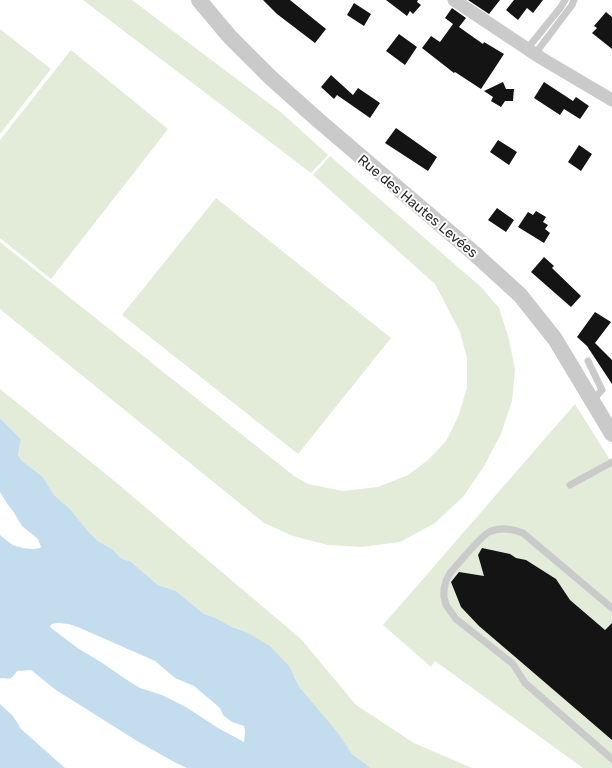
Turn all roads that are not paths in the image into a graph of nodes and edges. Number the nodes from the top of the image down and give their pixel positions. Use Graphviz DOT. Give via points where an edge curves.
graph roads {
  1 [pos="199,0"];
  2 [pos="454,0"];
  3 [pos="565,0"];
  4 [pos="574,0"];
  5 [pos="531,51"];
  6 [pos="612,100"];
  7 [pos="588,362"];
  8 [pos="592,401"];
  9 [pos="612,434"];
  10 [pos="612,462"];
  11 [pos="570,485"];
  12 [pos="612,608"];
  13 [pos="612,759"];
  1 -- 8 [label="street, Rue des Hautes Levées" via="230,37 270,77 520,295 555,339"];
  2 -- 5 [label="street"];
  3 -- 5 [label="lane"];
  4 -- 5 [label="lane"];
  5 -- 6 [label="street"];
  7 -- 8 [label="lane" via="602,390"];
  8 -- 9 [label="street, Rue des Hautes Levées"];
  10 -- 11 [label="lane"];
  12 -- 13 [label="lane" via="523,533 516,530 497,530 488,533 450,574 444,589 446,605 456,619 513,664 525,683"];
}
